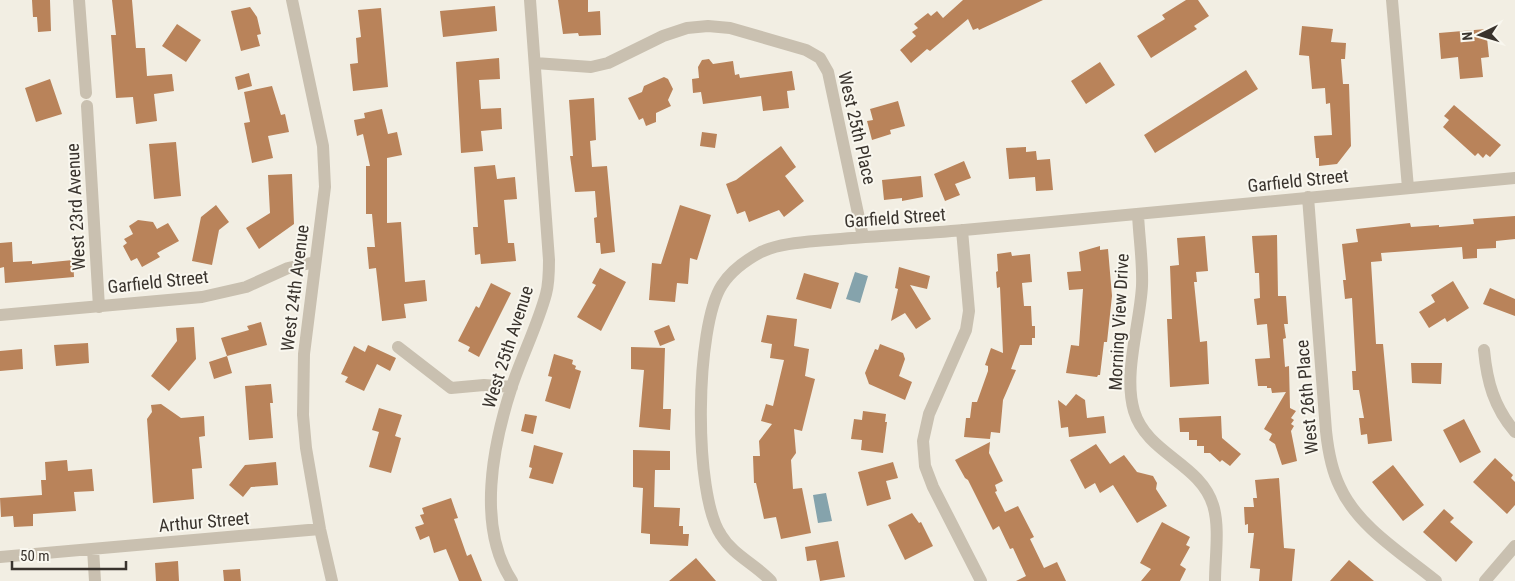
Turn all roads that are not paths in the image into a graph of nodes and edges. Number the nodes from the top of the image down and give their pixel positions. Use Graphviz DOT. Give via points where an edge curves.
graph roads {
  1 [pos="79,0"];
  2 [pos="292,0"];
  3 [pos="530,0"];
  4 [pos="1392,0"];
  5 [pos="535,63"];
  6 [pos="86,93"];
  7 [pos="87,106"];
  8 [pos="1515,178"];
  9 [pos="1408,188"];
  10 [pos="1308,198"];
  11 [pos="1138,214"];
  12 [pos="962,230"];
  13 [pos="863,237"];
  14 [pos="315,262"];
  15 [pos="99,306"];
  16 [pos="0,316"];
  17 [pos="398,347"];
  18 [pos="1484,350"];
  19 [pos="512,387"];
  20 [pos="1515,432"];
  21 [pos="320,529"];
  22 [pos="1515,546"];
  23 [pos="93,549"];
  24 [pos="0,557"];
  25 [pos="95,581"];
  26 [pos="332,581"];
  27 [pos="512,581"];
  28 [pos="771,581"];
  29 [pos="982,581"];
  30 [pos="1215,581"];
  31 [pos="1436,581"];
  32 [pos="1486,581"];
  1 -- 6 [label="street"];
  2 -- 14 [label="street, West 24th Avenue" via="323,146 325,187"];
  3 -- 5 [label="street, West 25th Avenue"];
  4 -- 9 [label="street"];
  5 -- 13 [label="street, West 25th Place" via="590,67 608,64 663,36 687,28 708,26 730,28 806,50 820,58 828,72"];
  5 -- 19 [label="street, West 25th Avenue" via="549,260 546,294"];
  7 -- 15 [label="street, West 23rd Avenue"];
  8 -- 9 [label="street, Garfield Street"];
  9 -- 10 [label="street, Garfield Street"];
  10 -- 11 [label="street, Garfield Street"];
  10 -- 31 [label="street, West 26th Place" via="1330,460 1340,488 1356,513"];
  11 -- 12 [label="street, Garfield Street"];
  11 -- 30 [label="street, Morning View Drive" via="1142,285 1130,383 1134,410 1144,433 1202,483 1213,506"];
  12 -- 13 [label="street, Garfield Street"];
  12 -- 29 [label="street" via="969,311 966,330 929,414 923,442 925,466 933,487"];
  13 -- 28 [label="street, Garfield Street" via="798,243 764,251 740,265 722,285 710,313 700,432 708,507 720,535 738,556"];
  14 -- 15 [label="street, Garfield Street" via="288,268 246,287 202,297"];
  14 -- 21 [label="street, West 24th Avenue" via="304,354 303,415"];
  15 -- 16 [label="street, Garfield Street"];
  17 -- 19 [label="street" via="451,388"];
  18 -- 20 [label="street" via="1488,386 1500,412"];
  19 -- 27 [label="street, West 25th Avenue" via="499,440 491,499 494,540"];
  21 -- 23 [label="street, Arthur Street"];
  21 -- 26 [label="street, West 24th Avenue"];
  22 -- 32 [label="street"];
  23 -- 24 [label="street, Arthur Street"];
  23 -- 25 [label="street"];
}
